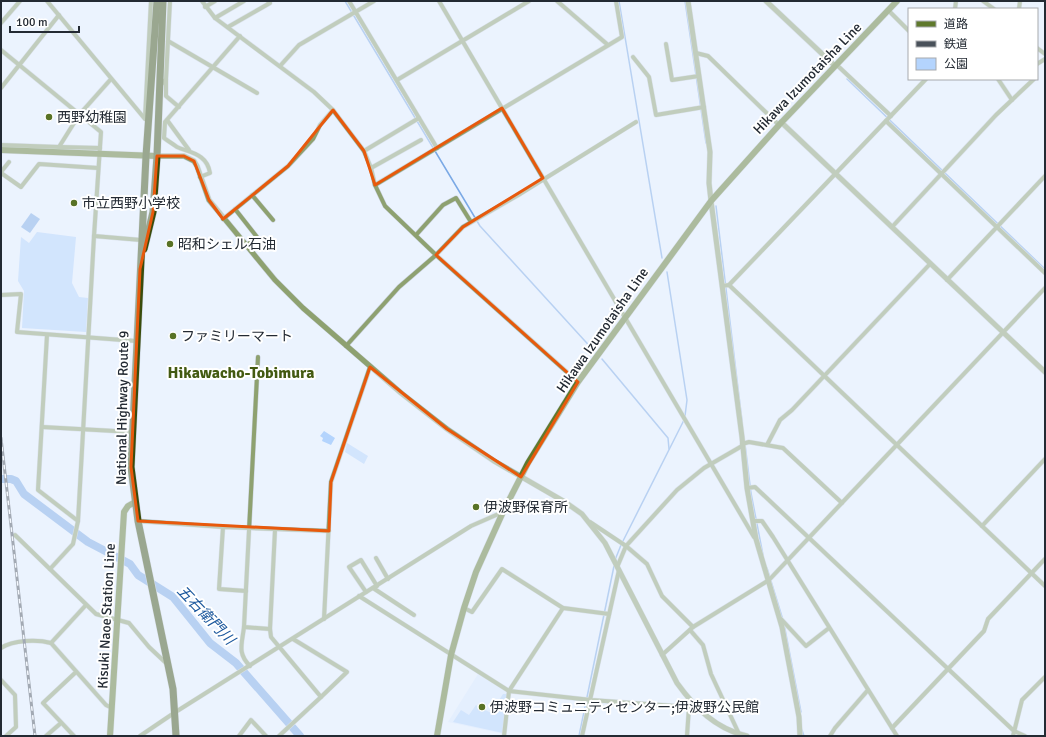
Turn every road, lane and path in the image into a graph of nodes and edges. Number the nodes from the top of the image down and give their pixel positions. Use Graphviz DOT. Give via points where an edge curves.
graph roads {
  1 [pos="20,1"];
  2 [pos="47,1"];
  3 [pos="152,1"];
  4 [pos="157,1"];
  5 [pos="170,1"];
  6 [pos="202,1"];
  7 [pos="215,1"];
  8 [pos="244,1"];
  9 [pos="268,1"];
  10 [pos="349,1"];
  11 [pos="374,1"];
  12 [pos="439,1"];
  13 [pos="529,1"];
  14 [pos="557,1"];
  15 [pos="616,1"];
  16 [pos="688,1"];
  17 [pos="766,1"];
  18 [pos="897,1"];
  19 [pos="983,1"];
  20 [pos="161,5"];
  21 [pos="205,7"];
  22 [pos="993,8"];
  23 [pos="888,10"];
  24 [pos="356,12"];
  25 [pos="59,15"];
  26 [pos="170,17"];
  27 [pos="215,18"];
  28 [pos="1,24"];
  29 [pos="228,27"];
  30 [pos="908,30"];
  31 [pos="240,36"];
  32 [pos="462,40"];
  33 [pos="168,41"];
  34 [pos="608,44"];
  35 [pos="666,44"];
  36 [pos="1,50"];
  37 [pos="696,53"];
  38 [pos="633,58"];
  39 [pos="19,65"];
  40 [pos="214,66"];
  41 [pos="280,66"];
  42 [pos="834,66"];
  43 [pos="700,76"];
  44 [pos="111,79"];
  45 [pos="166,79"];
  46 [pos="397,80"];
  47 [pos="925,80"];
  48 [pos="999,80"];
  49 [pos="1033,80"];
  50 [pos="160,86"];
  51 [pos="1,88"];
  52 [pos="257,93"];
  53 [pos="1012,100"];
  54 [pos="179,107"];
  55 [pos="704,107"];
  56 [pos="502,108"];
  57 [pos="333,110"];
  58 [pos="79,115"];
  59 [pos="892,116"];
  60 [pos="420,118"];
  61 [pos="166,120"];
  62 [pos="147,121"];
  63 [pos="886,121"];
  64 [pos="636,122"];
  65 [pos="780,124"];
  66 [pos="421,140"];
  67 [pos="1,145"];
  68 [pos="59,147"];
  69 [pos="437,148"];
  70 [pos="1,150"];
  71 [pos="100,150"];
  72 [pos="189,151"];
  73 [pos="364,151"];
  74 [pos="146,156"];
  75 [pos="157,156"];
  76 [pos="8,162"];
  77 [pos="98,168"];
  78 [pos="371,168"];
  79 [pos="1,172"];
  80 [pos="835,173"];
  81 [pos="941,174"];
  82 [pos="1045,176"];
  83 [pos="200,177"];
  84 [pos="543,178"];
  85 [pos="375,185"];
  86 [pos="252,195"];
  87 [pos="711,201"];
  88 [pos="235,209"];
  89 [pos="223,218"];
  90 [pos="273,220"];
  91 [pos="471,222"];
  92 [pos="892,227"];
  93 [pos="997,227"];
  94 [pos="416,235"];
  95 [pos="94,236"];
  96 [pos="141,240"];
  97 [pos="246,246"];
  98 [pos="436,255"];
  99 [pos="930,264"];
  100 [pos="140,269"];
  101 [pos="1045,273"];
  102 [pos="947,280"];
  103 [pos="730,285"];
  104 [pos="722,286"];
  105 [pos="1045,288"];
  106 [pos="1,295"];
  107 [pos="625,317"];
  108 [pos="1003,332"];
  109 [pos="47,334"];
  110 [pos="88,338"];
  111 [pos="136,341"];
  112 [pos="346,346"];
  113 [pos="258,357"];
  114 [pos="370,367"];
  115 [pos="1045,372"];
  116 [pos="824,376"];
  117 [pos="578,382"];
  118 [pos="42,427"];
  119 [pos="84,428"];
  120 [pos="133,432"];
  121 [pos="897,444"];
  122 [pos="742,445"];
  123 [pos="767,445"];
  124 [pos="1045,459"];
  125 [pos="712,462"];
  126 [pos="521,477"];
  127 [pos="747,488"];
  128 [pos="135,502"];
  129 [pos="842,503"];
  130 [pos="503,512"];
  131 [pos="78,521"];
  132 [pos="138,521"];
  133 [pos="588,521"];
  134 [pos="753,521"];
  135 [pos="982,526"];
  136 [pos="223,527"];
  137 [pos="249,528"];
  138 [pos="275,530"];
  139 [pos="329,531"];
  140 [pos="15,535"];
  141 [pos="808,537"];
  142 [pos="756,540"];
  143 [pos="626,546"];
  144 [pos="376,558"];
  145 [pos="1045,559"];
  146 [pos="787,560"];
  147 [pos="619,567"];
  148 [pos="50,569"];
  149 [pos="1032,573"];
  150 [pos="388,579"];
  151 [pos="769,580"];
  152 [pos="1045,586"];
  153 [pos="375,587"];
  154 [pos="246,591"];
  155 [pos="366,592"];
  156 [pos="359,596"];
  157 [pos="86,605"];
  158 [pos="464,608"];
  159 [pos="563,608"];
  160 [pos="609,614"];
  161 [pos="414,615"];
  162 [pos="116,619"];
  163 [pos="324,619"];
  164 [pos="780,619"];
  165 [pos="244,627"];
  166 [pos="692,628"];
  167 [pos="829,628"];
  168 [pos="270,629"];
  169 [pos="293,639"];
  170 [pos="51,642"];
  171 [pos="1,648"];
  172 [pos="278,648"];
  173 [pos="451,655"];
  174 [pos="662,655"];
  175 [pos="168,664"];
  176 [pos="249,667"];
  177 [pos="948,670"];
  178 [pos="76,672"];
  179 [pos="1045,677"];
  180 [pos="1,680"];
  181 [pos="868,690"];
  182 [pos="509,691"];
  183 [pos="321,697"];
  184 [pos="591,700"];
  185 [pos="690,706"];
  186 [pos="112,708"];
  187 [pos="174,713"];
  188 [pos="62,722"];
  189 [pos="892,728"];
  190 [pos="1014,734"];
  191 [pos="72,735"];
  192 [pos="740,735"];
  193 [pos="6,736"];
  194 [pos="46,736"];
  195 [pos="110,736"];
  196 [pos="140,736"];
  197 [pos="176,736"];
  198 [pos="239,736"];
  199 [pos="266,736"];
  200 [pos="279,736"];
  201 [pos="435,736"];
  202 [pos="504,736"];
  203 [pos="582,736"];
  204 [pos="687,736"];
  205 [pos="747,736"];
  206 [pos="800,736"];
  207 [pos="830,736"];
  208 [pos="897,736"];
  209 [pos="1025,736"];
  1 -- 28 [label="street"];
  2 -- 25 [label="street"];
  3 -- 20 [label="street"];
  3 -- 62 [label="street"];
  4 -- 20 [label="highway, National Highway Route 9"];
  5 -- 26 [label="street"];
  6 -- 21 [label="street"];
  7 -- 21 [label="street"];
  8 -- 27 [label="street"];
  9 -- 29 [label="street" via="270,3"];
  10 -- 24 [label="street"];
  11 -- 24 [label="street"];
  12 -- 32 [label="street"];
  13 -- 32 [label="street"];
  14 -- 34 [label="street"];
  15 -- 34 [label="street" via="622,37"];
  16 -- 37 [label="street"];
  17 -- 42 [label="street"];
  18 -- 23 [label="main road, Hikawa Izumotaisha Line"];
  19 -- 22 [label="street"];
  20 -- 26 [label="street"];
  20 -- 50 [label="highway, National Highway Route 9"];
  20 -- 62 [label="highway, National Highway Route 9"];
  21 -- 27 [label="street"];
  23 -- 30 [label="street"];
  23 -- 42 [label="main road, Hikawa Izumotaisha Line"];
  24 -- 41 [label="street" via="298,45"];
  24 -- 46 [label="street"];
  25 -- 39 [label="street"];
  25 -- 44 [label="street"];
  26 -- 33 [label="street"];
  27 -- 29 [label="street"];
  29 -- 31 [label="street"];
  31 -- 40 [label="street"];
  31 -- 41 [label="street"];
  32 -- 46 [label="street"];
  32 -- 56 [label="street"];
  33 -- 40 [label="street"];
  33 -- 45 [label="street"];
  34 -- 56 [label="street"];
  35 -- 43 [label="street" via="672,80"];
  36 -- 39 [label="street"];
  37 -- 43 [label="street"];
  37 -- 65 [label="street" via="708,56"];
  38 -- 55 [label="street" via="649,77 656,115"];
  39 -- 51 [label="street"];
  39 -- 58 [label="street"];
  40 -- 52 [label="street" via="237,83"];
  40 -- 54 [label="street"];
  41 -- 57 [label="street"];
  42 -- 59 [label="street"];
  42 -- 65 [label="main road, Hikawa Izumotaisha Line"];
  43 -- 55 [label="street"];
  44 -- 58 [label="street"];
  44 -- 62 [label="street"];
  45 -- 50 [label="street"];
  45 -- 54 [label="street" via="166,96"];
  46 -- 60 [label="street"];
  47 -- 59 [label="street"];
  48 -- 53 [label="street"];
  49 -- 53 [label="street"];
  50 -- 75 [label="highway, National Highway Route 9"];
  53 -- 81 [label="street"];
  54 -- 61 [label="street"];
  55 -- 87 [label="street" via="710,152"];
  56 -- 69 [label="street"];
  56 -- 84 [label="street"];
  57 -- 73 [label="street"];
  57 -- 86 [label="street" via="320,125 313,139 288,166"];
  58 -- 68 [label="street"];
  58 -- 71 [label="street" via="101,132"];
  59 -- 63 [label="street"];
  60 -- 69 [label="street"];
  60 -- 73 [label="street"];
  61 -- 72 [label="street"];
  61 -- 72 [label="street" via="164,138"];
  62 -- 74 [label="highway, National Highway Route 9"];
  63 -- 80 [label="street"];
  63 -- 81 [label="street"];
  64 -- 84 [label="street"];
  65 -- 80 [label="street"];
  65 -- 87 [label="main road, Hikawa Izumotaisha Line"];
  66 -- 78 [label="street"];
  67 -- 68 [label="street"];
  68 -- 71 [label="street"];
  69 -- 85 [label="street"];
  70 -- 71 [label="main road"];
  71 -- 74 [label="main road"];
  71 -- 77 [label="street"];
  72 -- 83 [label="street" via="204,159 209,167 210,172"];
  73 -- 78 [label="street"];
  74 -- 75 [label="main road"];
  74 -- 96 [label="highway, National Highway Route 9"];
  75 -- 83 [label="street" via="188,158 198,166"];
  75 -- 100 [label="highway, National Highway Route 9" via="153,212"];
  76 -- 79 [label="street"];
  77 -- 79 [label="street" via="39,164 21,187"];
  77 -- 95 [label="street"];
  78 -- 85 [label="street"];
  80 -- 92 [label="street"];
  80 -- 103 [label="street"];
  81 -- 92 [label="street"];
  81 -- 93 [label="street"];
  82 -- 93 [label="street"];
  83 -- 89 [label="street" via="209,200"];
  84 -- 91 [label="street"];
  84 -- 107 [label="street"];
  85 -- 94 [label="street" via="385,206"];
  86 -- 88 [label="street"];
  86 -- 90 [label="street"];
  87 -- 104 [label="street"];
  87 -- 107 [label="main road, Hikawa Izumotaisha Line"];
  88 -- 89 [label="street"];
  88 -- 97 [label="street" via="257,236"];
  89 -- 97 [label="street"];
  91 -- 94 [label="street" via="456,198 443,205"];
  91 -- 98 [label="street"];
  92 -- 99 [label="street"];
  93 -- 101 [label="street"];
  93 -- 102 [label="street"];
  94 -- 98 [label="street"];
  95 -- 96 [label="street"];
  95 -- 110 [label="street"];
  96 -- 100 [label="highway, National Highway Route 9"];
  97 -- 112 [label="street" via="297,302"];
  98 -- 112 [label="street" via="399,287"];
  98 -- 117 [label="street"];
  99 -- 102 [label="street"];
  99 -- 116 [label="street"];
  100 -- 111 [label="highway, National Highway Route 9"];
  102 -- 108 [label="street"];
  103 -- 104 [label="street"];
  103 -- 116 [label="street"];
  104 -- 122 [label="street"];
  105 -- 108 [label="street"];
  106 -- 109 [label="street" via="21,294 17,332"];
  107 -- 117 [label="main road, Hikawa Izumotaisha Line"];
  107 -- 125 [label="street"];
  108 -- 115 [label="street"];
  108 -- 121 [label="street"];
  109 -- 110 [label="street"];
  109 -- 118 [label="street"];
  110 -- 111 [label="street"];
  110 -- 119 [label="street"];
  111 -- 120 [label="highway, National Highway Route 9"];
  112 -- 114 [label="street"];
  113 -- 137 [label="street"];
  114 -- 126 [label="street" via="447,429"];
  114 -- 139 [label="street" via="331,482"];
  116 -- 121 [label="street"];
  116 -- 123 [label="street" via="780,420"];
  117 -- 126 [label="main road, Hikawa Izumotaisha Line"];
  118 -- 119 [label="street"];
  118 -- 131 [label="street" via="38,490"];
  119 -- 120 [label="street"];
  119 -- 131 [label="street"];
  120 -- 128 [label="highway, National Highway Route 9"];
  121 -- 129 [label="street"];
  121 -- 135 [label="street"];
  122 -- 123 [label="street" via="749,442"];
  122 -- 125 [label="street"];
  122 -- 127 [label="street"];
  123 -- 129 [label="street" via="783,448"];
  124 -- 135 [label="street"];
  125 -- 142 [label="street"];
  125 -- 143 [label="street" via="677,490"];
  126 -- 130 [label="main road, Hikawa Izumotaisha Line"];
  126 -- 133 [label="street" via="565,502"];
  127 -- 134 [label="street"];
  127 -- 141 [label="street" via="755,487"];
  128 -- 132 [label="highway, National Highway Route 9"];
  128 -- 162 [label="main road, Kisuki Naoe Station Line" via="124,512"];
  129 -- 141 [label="street"];
  130 -- 150 [label="street" via="483,519"];
  130 -- 158 [label="main road, Hikawa Izumotaisha Line" via="476,572"];
  131 -- 148 [label="street" via="74,544"];
  132 -- 136 [label="street"];
  132 -- 175 [label="highway, National Highway Route 9"];
  133 -- 143 [label="street"];
  133 -- 147 [label="street"];
  134 -- 142 [label="street"];
  134 -- 146 [label="street" via="762,521"];
  135 -- 149 [label="street"];
  136 -- 137 [label="street"];
  136 -- 154 [label="street" via="219,589"];
  137 -- 138 [label="street"];
  137 -- 154 [label="street"];
  138 -- 139 [label="street"];
  138 -- 168 [label="street"];
  139 -- 163 [label="street"];
  140 -- 148 [label="street"];
  141 -- 146 [label="street"];
  141 -- 177 [label="street"];
  142 -- 151 [label="street"];
  143 -- 147 [label="street"];
  143 -- 166 [label="street" via="647,564 662,596"];
  144 -- 150 [label="street"];
  145 -- 149 [label="street"];
  146 -- 151 [label="street"];
  146 -- 167 [label="street"];
  147 -- 160 [label="street"];
  147 -- 174 [label="street"];
  148 -- 157 [label="street"];
  149 -- 152 [label="street"];
  149 -- 177 [label="street" via="988,619 984,631"];
  150 -- 153 [label="street"];
  151 -- 164 [label="street"];
  151 -- 166 [label="street"];
  153 -- 155 [label="street"];
  153 -- 155 [label="street" via="361,560 349,567"];
  153 -- 161 [label="street"];
  154 -- 165 [label="street"];
  155 -- 156 [label="street"];
  156 -- 163 [label="street"];
  156 -- 173 [label="street"];
  157 -- 162 [label="street" via="96,614"];
  157 -- 170 [label="street"];
  158 -- 159 [label="street" via="472,612 502,569"];
  158 -- 173 [label="main road, Hikawa Izumotaisha Line"];
  159 -- 160 [label="street"];
  159 -- 182 [label="street"];
  160 -- 184 [label="street"];
  162 -- 175 [label="street" via="130,623 149,647"];
  162 -- 186 [label="main road, Kisuki Naoe Station Line"];
  163 -- 169 [label="street"];
  164 -- 167 [label="street" via="806,646"];
  164 -- 206 [label="street" via="799,717"];
  165 -- 168 [label="street"];
  165 -- 176 [label="street" via="241,654"];
  166 -- 174 [label="street"];
  166 -- 192 [label="street" via="703,645 711,674"];
  167 -- 181 [label="street"];
  168 -- 172 [label="street" via="271,638"];
  169 -- 172 [label="street"];
  169 -- 183 [label="street" via="347,672"];
  170 -- 171 [label="street" via="30,641"];
  170 -- 178 [label="street"];
  172 -- 176 [label="street"];
  172 -- 183 [label="street"];
  173 -- 182 [label="street"];
  173 -- 201 [label="main road, Hikawa Izumotaisha Line"];
  174 -- 185 [label="street"];
  175 -- 187 [label="highway, National Highway Route 9"];
  176 -- 187 [label="street"];
  177 -- 189 [label="street"];
  177 -- 190 [label="street"];
  178 -- 186 [label="street" via="106,705"];
  178 -- 188 [label="street" via="44,702"];
  179 -- 190 [label="street" via="1022,700"];
  180 -- 193 [label="street" via="15,694 16,727"];
  181 -- 189 [label="street"];
  181 -- 207 [label="street"];
  182 -- 184 [label="street"];
  182 -- 202 [label="street"];
  183 -- 200 [label="street"];
  184 -- 185 [label="street"];
  184 -- 203 [label="street"];
  185 -- 192 [label="street" via="710,720"];
  185 -- 204 [label="street"];
  186 -- 195 [label="main road, Kisuki Naoe Station Line"];
  187 -- 196 [label="street"];
  187 -- 197 [label="highway, National Highway Route 9"];
  188 -- 191 [label="street"];
  188 -- 194 [label="street"];
  189 -- 208 [label="street"];
  190 -- 209 [label="street"];
  192 -- 205 [label="street"];
  198 -- 199 [label="street" via="251,720"];
}
